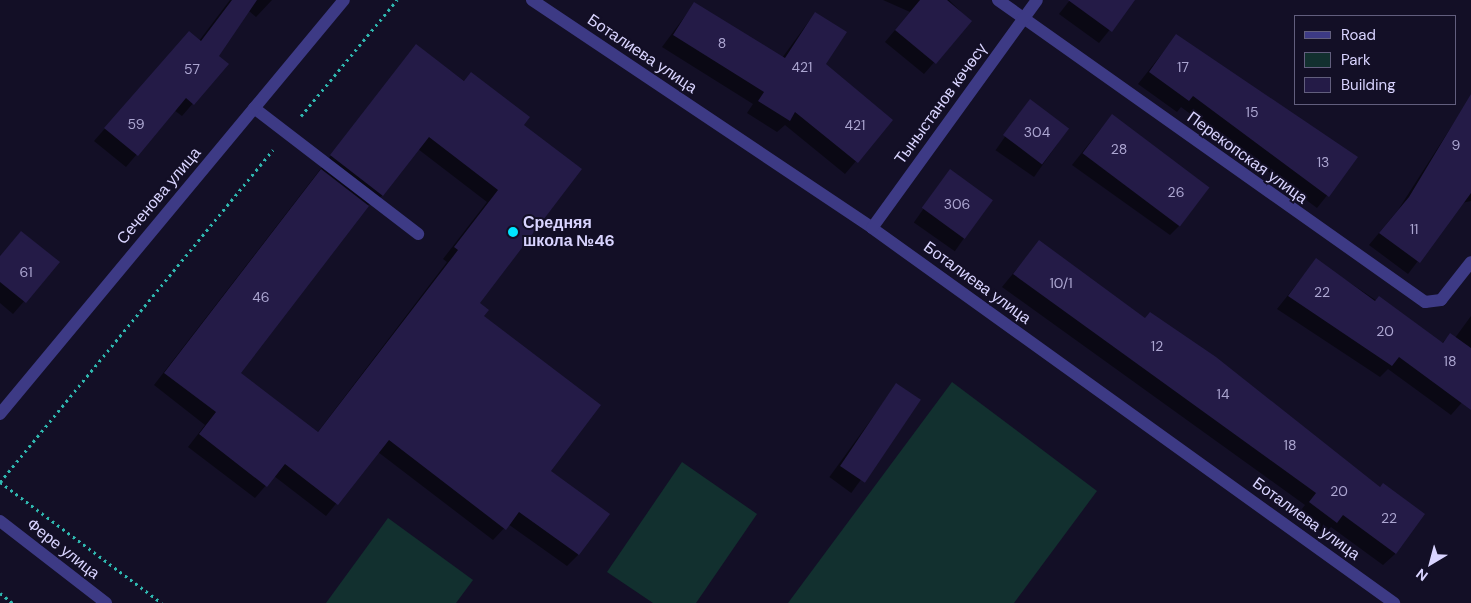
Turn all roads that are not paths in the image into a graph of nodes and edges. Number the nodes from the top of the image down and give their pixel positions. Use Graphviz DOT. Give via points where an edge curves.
graph roads {
  1 [pos="344,0"];
  2 [pos="532,0"];
  3 [pos="998,0"];
  4 [pos="1037,0"];
  5 [pos="1024,18"];
  6 [pos="254,108"];
  7 [pos="872,228"];
  8 [pos="418,234"];
  9 [pos="1471,262"];
  10 [pos="0,414"];
  11 [pos="0,521"];
  12 [pos="106,603"];
  13 [pos="1394,603"];
  1 -- 6 [label="street, Сеченова улица"];
  2 -- 7 [label="street, Боталиева улица"];
  3 -- 5 [label="street, Перекопская улица"];
  4 -- 5 [label="street, Тыныстанов көчөсү"];
  5 -- 7 [label="street, Тыныстанов көчөсү"];
  5 -- 9 [label="street, Перекопская улица" via="1425,302 1441,300"];
  6 -- 8 [label="street"];
  6 -- 10 [label="street, Сеченова улица"];
  7 -- 13 [label="street, Боталиева улица"];
  11 -- 12 [label="street, Фере улица"];
}
